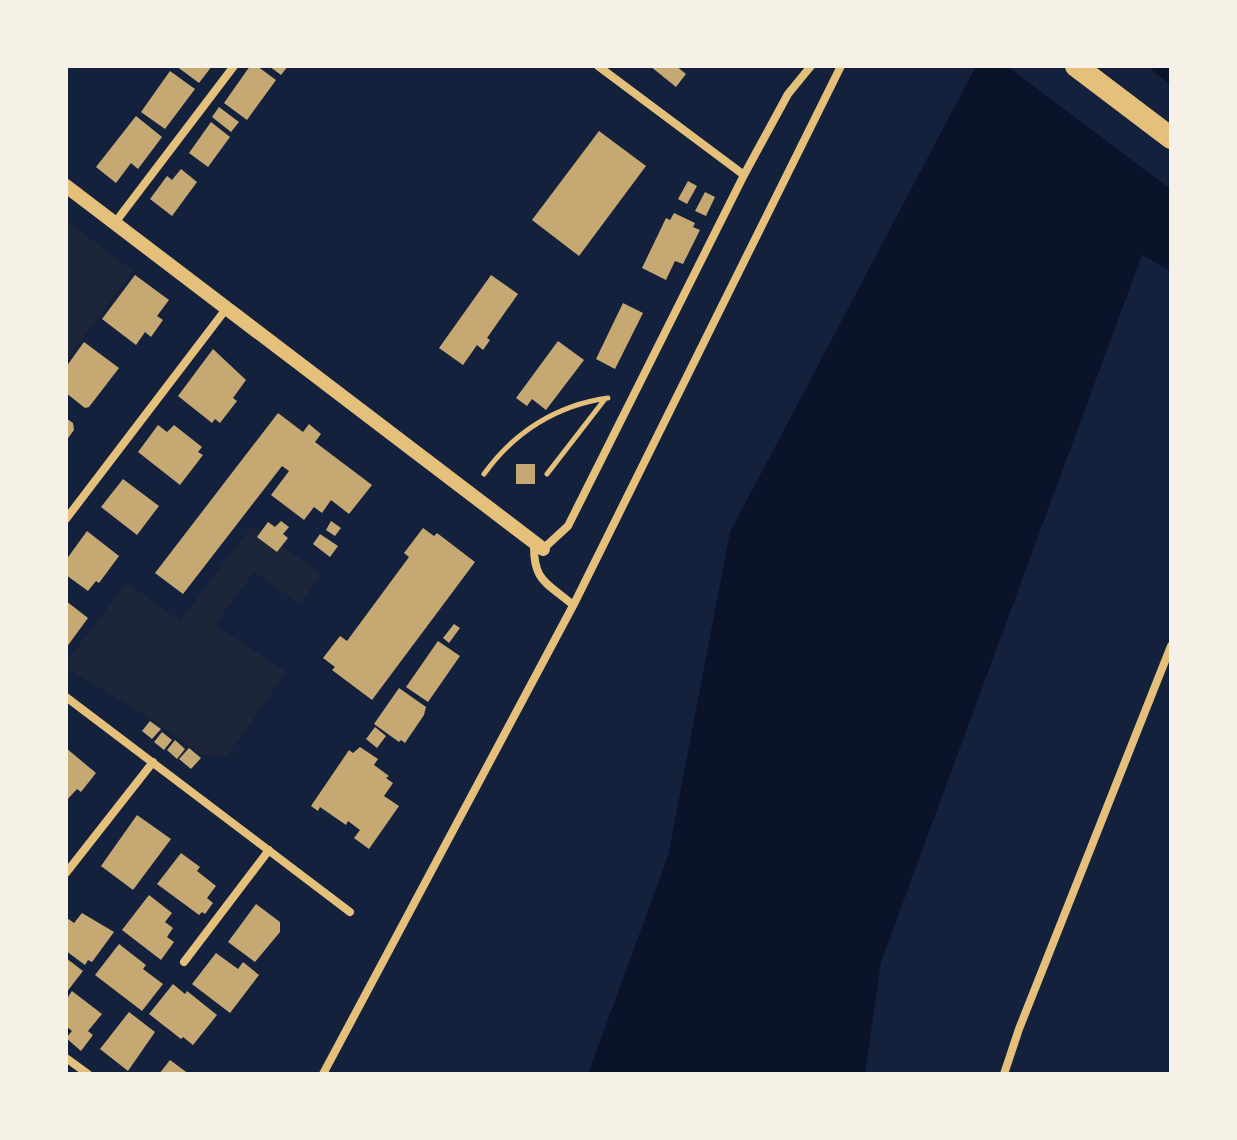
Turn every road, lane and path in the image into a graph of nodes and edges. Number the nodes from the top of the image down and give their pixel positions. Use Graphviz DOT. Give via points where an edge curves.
graph roads {
  1 [pos="234,66"];
  2 [pos="598,66"];
  3 [pos="811,66"];
  4 [pos="841,66"];
  5 [pos="1076,66"];
  6 [pos="1171,138"];
  7 [pos="744,175"];
  8 [pos="66,186"];
  9 [pos="114,224"];
  10 [pos="226,309"];
  11 [pos="606,398"];
  12 [pos="631,401"];
  13 [pos="547,474"];
  14 [pos="470,494"];
  15 [pos="66,519"];
  16 [pos="538,546"];
  17 [pos="573,605"];
  18 [pos="1171,646"];
  19 [pos="66,697"];
  20 [pos="153,762"];
  21 [pos="269,850"];
  22 [pos="66,873"];
  23 [pos="350,912"];
  24 [pos="184,962"];
  25 [pos="66,1058"];
  26 [pos="88,1074"];
  27 [pos="323,1074"];
  28 [pos="1004,1074"];
  1 -- 9 [label="street"];
  2 -- 7 [label="street"];
  3 -- 7 [label="street" via="788,94"];
  4 -- 17 [label="street"];
  5 -- 6 [label="highway"];
  7 -- 12 [label="street"];
  8 -- 9 [label="street"];
  9 -- 10 [label="street"];
  10 -- 14 [label="street"];
  10 -- 15 [label="street"];
  11 -- 12 [label="path"];
  11 -- 13 [label="path"];
  11 -- 14 [label="path" via="536,423 496,457"];
  12 -- 16 [label="street" via="568,526"];
  14 -- 16 [label="street"];
  16 -- 17 [label="street" via="534,566"];
  17 -- 27 [label="street"];
  18 -- 28 [label="street"];
  19 -- 20 [label="street"];
  20 -- 21 [label="street"];
  20 -- 22 [label="street"];
  21 -- 23 [label="street"];
  21 -- 24 [label="street"];
  25 -- 26 [label="street"];
}
